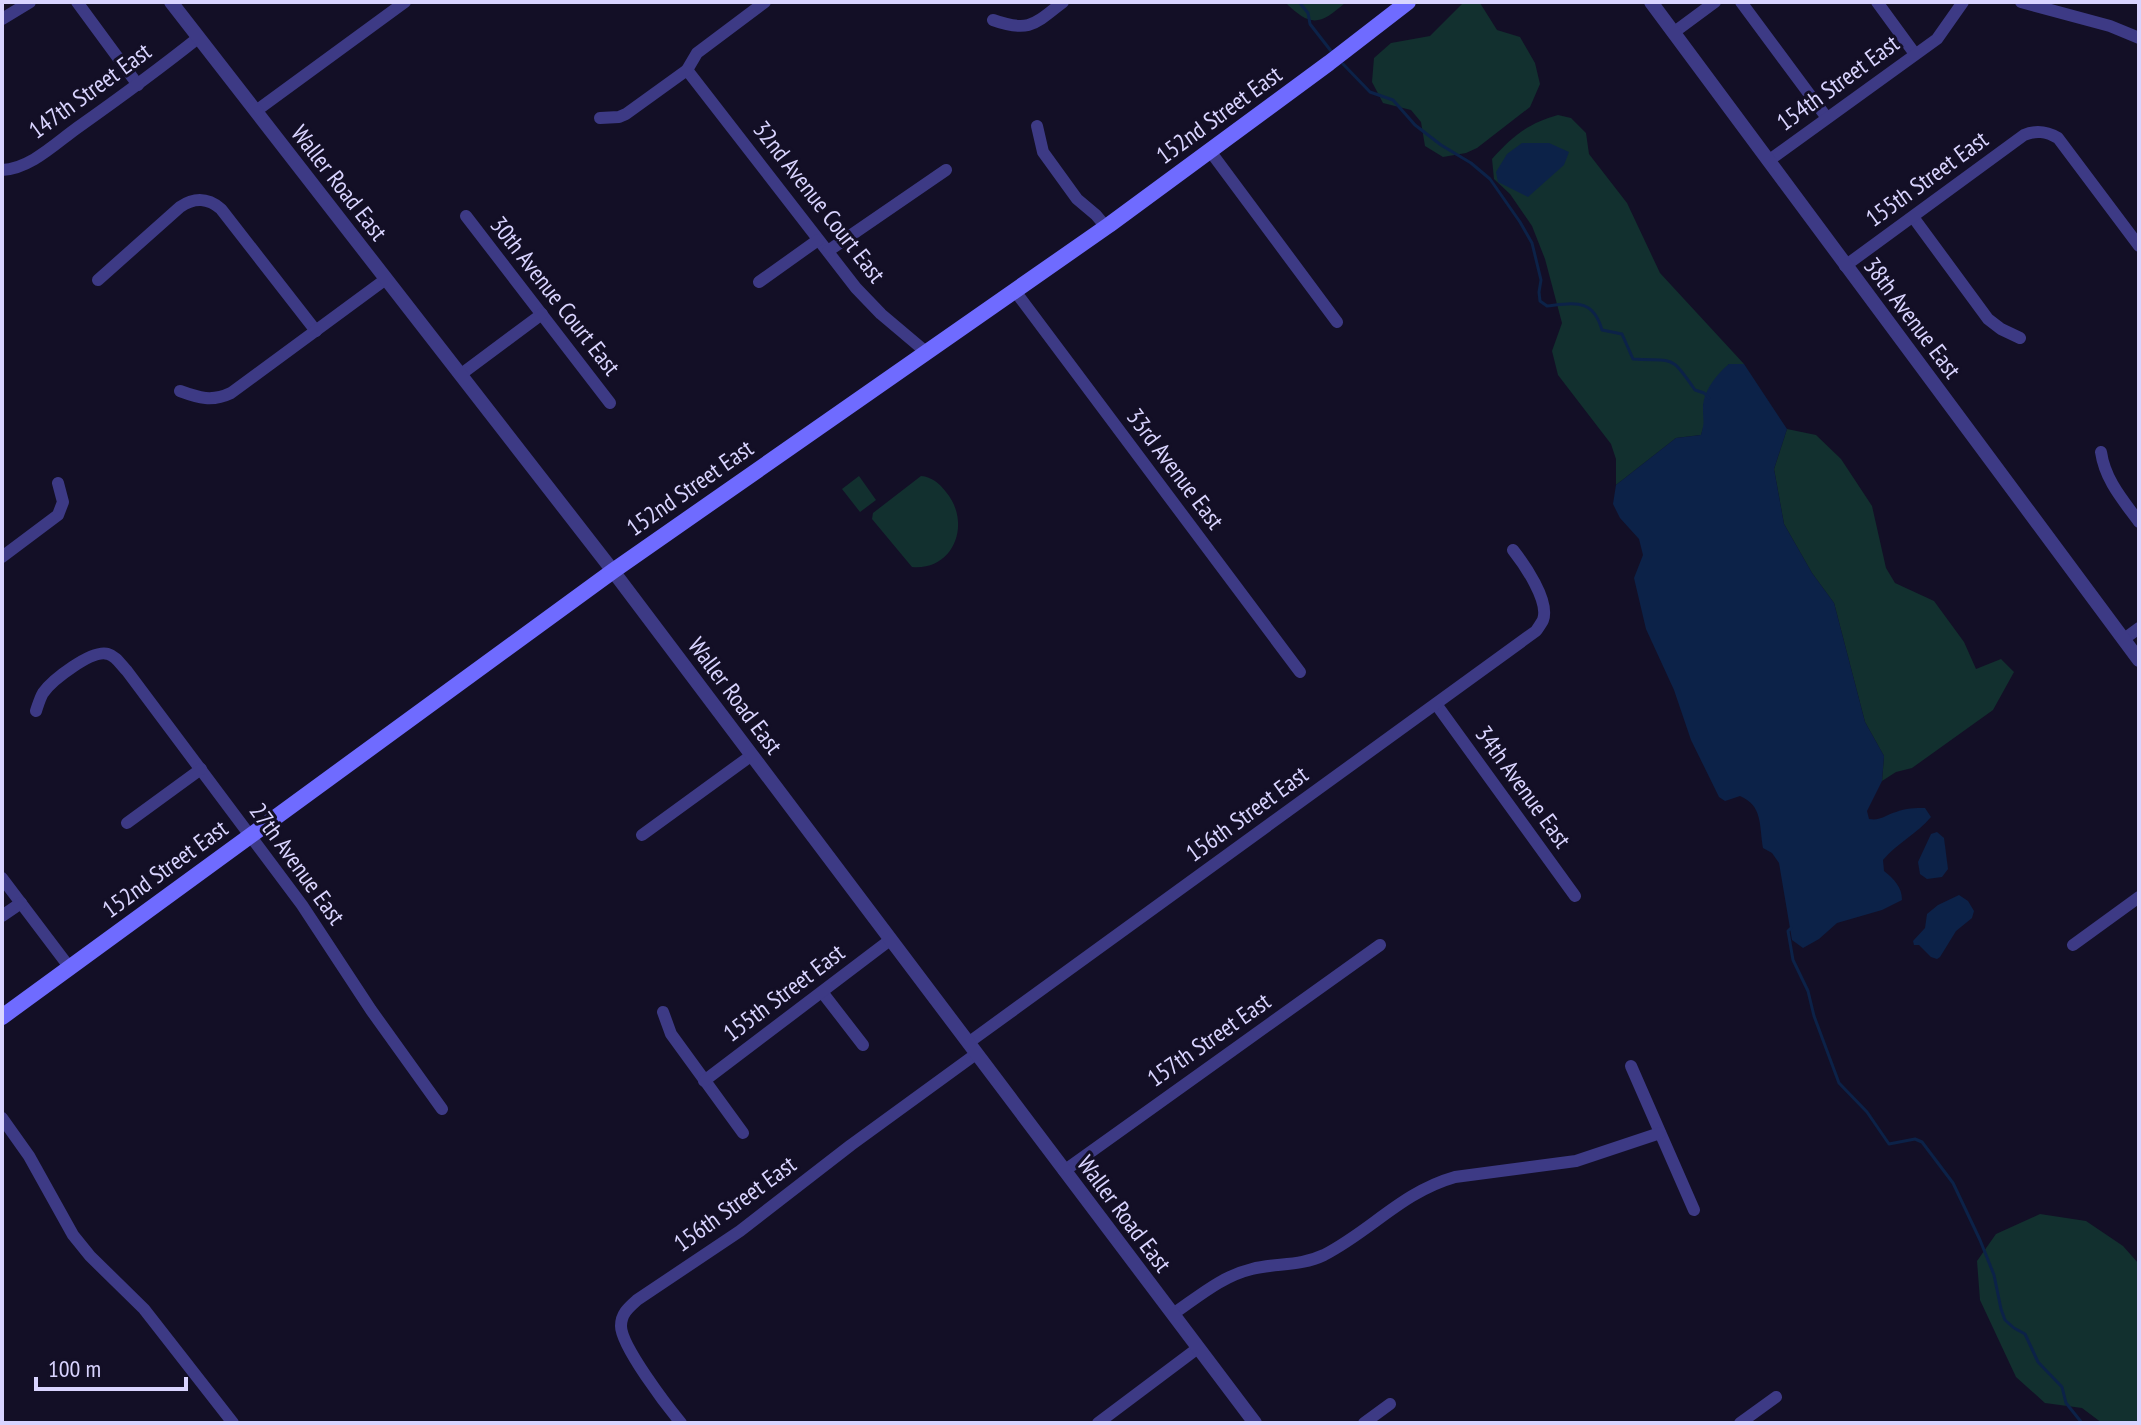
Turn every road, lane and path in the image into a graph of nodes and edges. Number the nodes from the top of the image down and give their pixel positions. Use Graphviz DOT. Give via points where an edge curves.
graph roads {
  1 [pos="30,2"];
  2 [pos="77,2"];
  3 [pos="171,2"];
  4 [pos="405,2"];
  5 [pos="765,2"];
  6 [pos="1063,2"];
  7 [pos="1408,2"];
  8 [pos="1651,2"];
  9 [pos="1715,2"];
  10 [pos="1741,2"];
  11 [pos="1877,2"];
  12 [pos="1963,2"];
  13 [pos="2021,2"];
  14 [pos="2,19"];
  15 [pos="993,20"];
  16 [pos="1673,33"];
  17 [pos="198,38"];
  18 [pos="2139,38"];
  19 [pos="1915,54"];
  20 [pos="687,70"];
  21 [pos="138,85"];
  22 [pos="256,111"];
  23 [pos="600,118"];
  24 [pos="1827,118"];
  25 [pos="1037,126"];
  26 [pos="1210,151"];
  27 [pos="1768,161"];
  28 [pos="2,170"];
  29 [pos="946,170"];
  30 [pos="466,216"];
  31 [pos="1913,217"];
  32 [pos="1106,227"];
  33 [pos="818,240"];
  34 [pos="2139,246"];
  35 [pos="828,251"];
  36 [pos="1845,266"];
  37 [pos="386,279"];
  38 [pos="98,280"];
  39 [pos="759,282"];
  40 [pos="1015,291"];
  41 [pos="542,314"];
  42 [pos="1337,322"];
  43 [pos="316,331"];
  44 [pos="2020,338"];
  45 [pos="926,352"];
  46 [pos="460,375"];
  47 [pos="180,391"];
  48 [pos="610,403"];
  49 [pos="2101,452"];
  50 [pos="58,483"];
  51 [pos="2139,522"];
  52 [pos="1513,550"];
  53 [pos="2,557"];
  54 [pos="613,571"];
  55 [pos="2139,628"];
  56 [pos="2124,639"];
  57 [pos="2139,660"];
  58 [pos="1300,672"];
  59 [pos="1436,704"];
  60 [pos="36,711"];
  61 [pos="752,755"];
  62 [pos="201,769"];
  63 [pos="127,823"];
  64 [pos="642,835"];
  65 [pos="250,836"];
  66 [pos="2,878"];
  67 [pos="1575,896"];
  68 [pos="2139,897"];
  69 [pos="21,903"];
  70 [pos="2,916"];
  71 [pos="890,940"];
  72 [pos="1380,945"];
  73 [pos="2073,945"];
  74 [pos="70,968"];
  75 [pos="822,992"];
  76 [pos="663,1012"];
  77 [pos="2,1017"];
  78 [pos="863,1045"];
  79 [pos="972,1048"];
  80 [pos="1631,1066"];
  81 [pos="704,1081"];
  82 [pos="442,1109"];
  83 [pos="2,1118"];
  84 [pos="743,1133"];
  85 [pos="1660,1133"];
  86 [pos="1064,1171"];
  87 [pos="1694,1210"];
  88 [pos="1173,1314"];
  89 [pos="1198,1348"];
  90 [pos="1776,1397"];
  91 [pos="1390,1404"];
  92 [pos="233,1423"];
  93 [pos="681,1423"];
  94 [pos="1098,1423"];
  95 [pos="1255,1423"];
  96 [pos="1364,1423"];
  97 [pos="1740,1423"];
  1 -- 14 [label="street"];
  2 -- 21 [label="street"];
  3 -- 17 [label="street, Waller Road East"];
  4 -- 22 [label="street"];
  5 -- 20 [label="street" via="697,53"];
  6 -- 15 [label="street" via="1038,22 1019,28"];
  7 -- 26 [label="main road, 152nd Street East"];
  8 -- 16 [label="street, 38th Avenue East"];
  9 -- 16 [label="street"];
  10 -- 24 [label="street"];
  11 -- 19 [label="street"];
  12 -- 19 [label="street, 154th Street East" via="1937,39"];
  13 -- 18 [label="street"];
  16 -- 27 [label="street, 38th Avenue East"];
  17 -- 21 [label="street, 147th Street East"];
  17 -- 22 [label="street, Waller Road East"];
  19 -- 24 [label="street, 154th Street East"];
  20 -- 23 [label="street" via="626,114"];
  20 -- 33 [label="street, 32nd Avenue Court East"];
  21 -- 28 [label="street, 147th Street East" via="33,159"];
  22 -- 37 [label="street, Waller Road East"];
  24 -- 27 [label="street, 154th Street East"];
  25 -- 32 [label="street" via="1043,152 1077,199"];
  26 -- 32 [label="main road, 152nd Street East"];
  26 -- 42 [label="street"];
  27 -- 36 [label="street, 38th Avenue East"];
  29 -- 35 [label="street"];
  30 -- 41 [label="street, 30th Avenue Court East"];
  31 -- 34 [label="street, 155th Street East" via="2024,135 2042,131 2058,138"];
  31 -- 36 [label="street, 155th Street East"];
  31 -- 44 [label="street" via="1988,319"];
  32 -- 40 [label="main road, 152nd Street East"];
  33 -- 35 [label="street, 32nd Avenue Court East"];
  33 -- 39 [label="street"];
  35 -- 45 [label="street, 32nd Avenue Court East" via="881,314"];
  36 -- 56 [label="street, 38th Avenue East"];
  37 -- 43 [label="street"];
  37 -- 46 [label="street, Waller Road East"];
  38 -- 43 [label="street" via="180,207 202,200 221,209"];
  40 -- 45 [label="main road, 152nd Street East"];
  40 -- 58 [label="street, 33rd Avenue East"];
  41 -- 46 [label="street"];
  41 -- 48 [label="street, 30th Avenue Court East"];
  43 -- 47 [label="street" via="220,398 202,399"];
  45 -- 54 [label="main road, 152nd Street East"];
  46 -- 54 [label="street, Waller Road East"];
  49 -- 51 [label="street" via="2112,484"];
  50 -- 53 [label="street" via="62,510"];
  52 -- 59 [label="street, 156th Street East" via="1537,587 1544,615 1536,631"];
  54 -- 61 [label="street, Waller Road East"];
  54 -- 65 [label="main road, 152nd Street East"];
  55 -- 56 [label="street"];
  56 -- 57 [label="street, 38th Avenue East"];
  59 -- 67 [label="street, 34th Avenue East"];
  59 -- 79 [label="street, 156th Street East"];
  60 -- 62 [label="street, 27th Avenue East" via="52,683 89,656 107,653 127,671"];
  61 -- 64 [label="street"];
  61 -- 71 [label="street, Waller Road East"];
  62 -- 63 [label="street"];
  62 -- 65 [label="street, 27th Avenue East"];
  65 -- 74 [label="main road, 152nd Street East"];
  65 -- 82 [label="street, 27th Avenue East"];
  66 -- 69 [label="street"];
  68 -- 73 [label="street"];
  69 -- 70 [label="street"];
  69 -- 74 [label="street"];
  71 -- 75 [label="street, 155th Street East"];
  71 -- 79 [label="street, Waller Road East"];
  72 -- 86 [label="street, 157th Street East"];
  74 -- 77 [label="main road, 152nd Street East"];
  75 -- 78 [label="street"];
  75 -- 81 [label="street, 155th Street East"];
  76 -- 81 [label="street" via="671,1034"];
  79 -- 86 [label="street, Waller Road East"];
  79 -- 93 [label="street, 156th Street East" via="740,1231 624,1312 626,1344"];
  80 -- 85 [label="street"];
  81 -- 84 [label="street"];
  83 -- 92 [label="street" via="34,1163 73,1235 159,1326"];
  85 -- 87 [label="street"];
  85 -- 88 [label="street" via="1576,1161 1436,1182 1327,1253 1239,1273"];
  86 -- 88 [label="street, Waller Road East"];
  88 -- 89 [label="street, Waller Road East"];
  89 -- 94 [label="street"];
  89 -- 95 [label="street, Waller Road East"];
  90 -- 97 [label="street"];
  91 -- 96 [label="street"];
}
